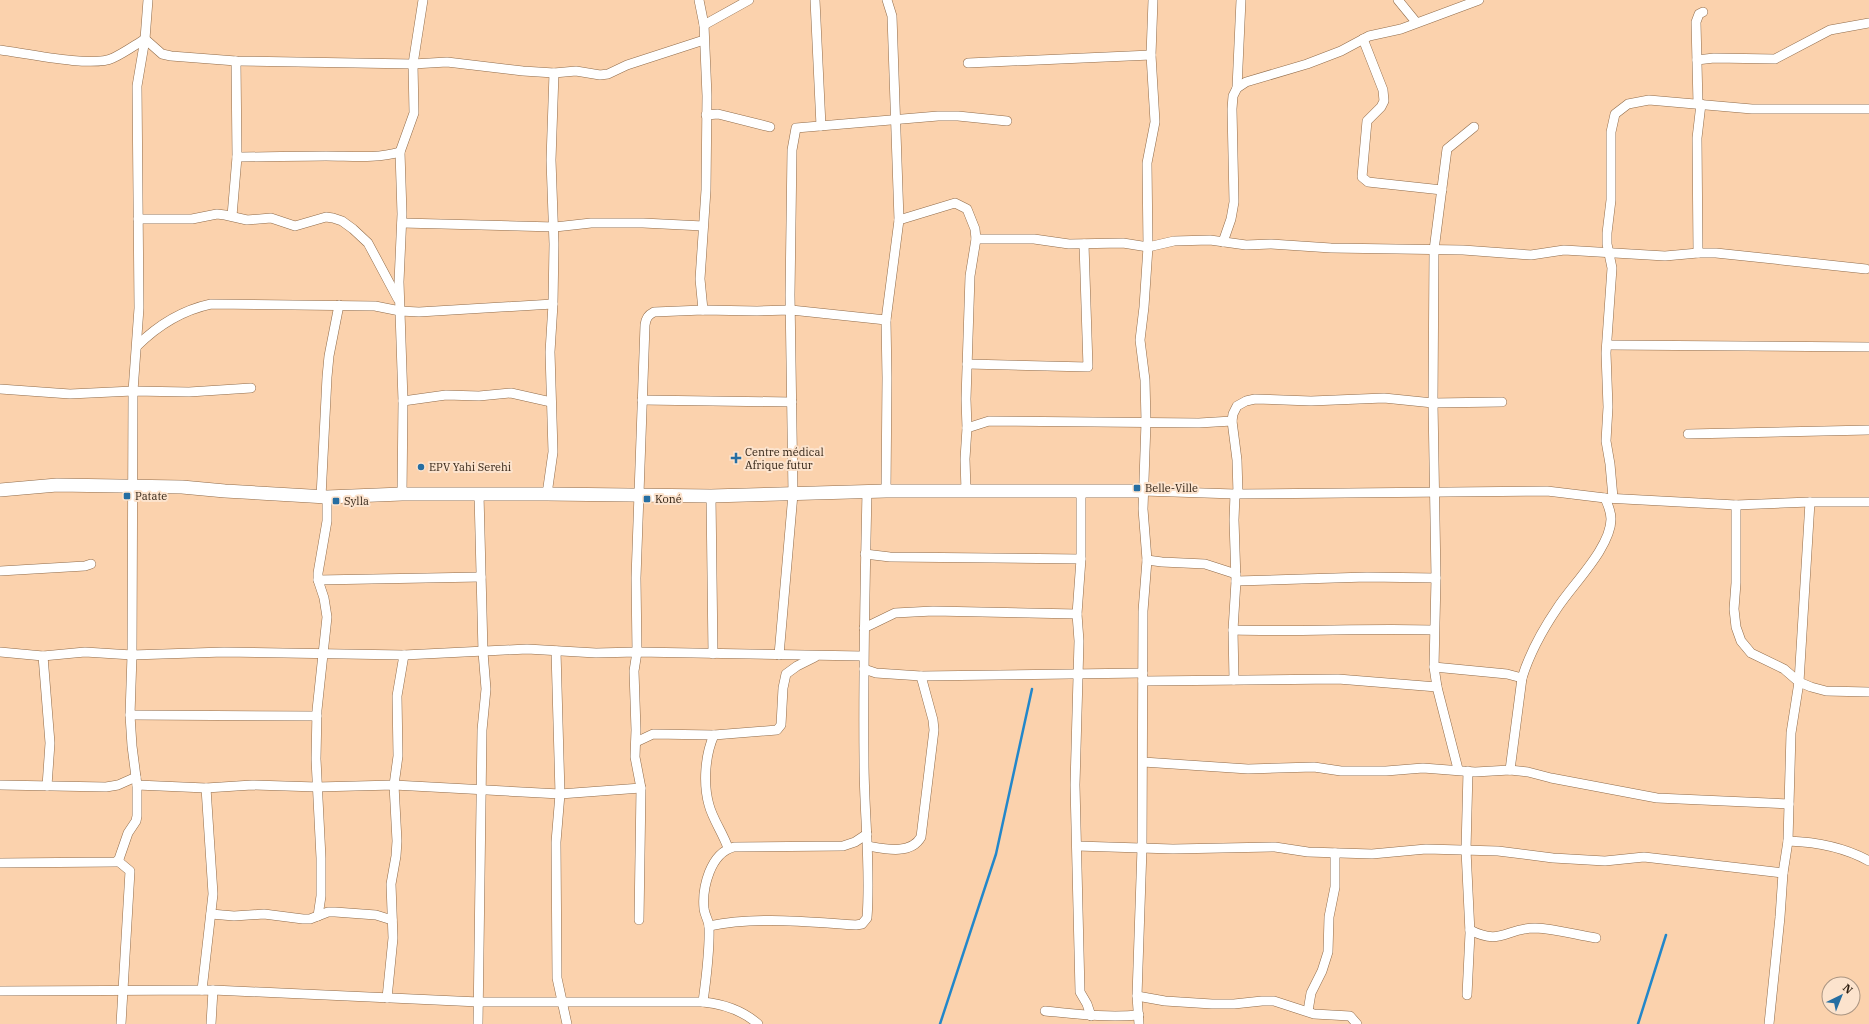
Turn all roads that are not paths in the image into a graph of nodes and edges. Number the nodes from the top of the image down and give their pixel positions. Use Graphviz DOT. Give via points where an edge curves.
graph roads {
  1 [pos="148,0"];
  2 [pos="423,0"];
  3 [pos="699,0"];
  4 [pos="749,0"];
  5 [pos="815,0"];
  6 [pos="887,0"];
  7 [pos="1153,0"];
  8 [pos="1241,0"];
  9 [pos="1398,0"];
  10 [pos="1479,0"];
  11 [pos="1703,12"];
  12 [pos="1416,22"];
  13 [pos="1869,23"];
  14 [pos="704,26"];
  15 [pos="145,39"];
  16 [pos="1363,39"];
  17 [pos="704,40"];
  18 [pos="0,50"];
  19 [pos="1151,55"];
  20 [pos="1697,60"];
  21 [pos="236,61"];
  22 [pos="968,63"];
  23 [pos="413,64"];
  24 [pos="554,73"];
  25 [pos="1237,88"];
  26 [pos="1700,104"];
  27 [pos="1869,108"];
  28 [pos="706,115"];
  29 [pos="896,120"];
  30 [pos="1007,121"];
  31 [pos="770,126"];
  32 [pos="821,126"];
  33 [pos="1474,127"];
  34 [pos="400,152"];
  35 [pos="236,156"];
  36 [pos="1442,190"];
  37 [pos="232,216"];
  38 [pos="138,219"];
  39 [pos="899,220"];
  40 [pos="402,223"];
  41 [pos="703,226"];
  42 [pos="554,227"];
  43 [pos="976,239"];
  44 [pos="1223,242"];
  45 [pos="1084,244"];
  46 [pos="1148,247"];
  47 [pos="1434,250"];
  48 [pos="1698,252"];
  49 [pos="1610,253"];
  50 [pos="1866,269"];
  51 [pos="553,304"];
  52 [pos="339,305"];
  53 [pos="400,307"];
  54 [pos="703,310"];
  55 [pos="790,310"];
  56 [pos="886,320"];
  57 [pos="1607,344"];
  58 [pos="137,346"];
  59 [pos="1869,347"];
  60 [pos="967,364"];
  61 [pos="251,388"];
  62 [pos="0,389"];
  63 [pos="133,392"];
  64 [pos="642,400"];
  65 [pos="402,401"];
  66 [pos="552,402"];
  67 [pos="792,402"];
  68 [pos="1502,402"];
  69 [pos="1433,403"];
  70 [pos="1232,421"];
  71 [pos="1146,422"];
  72 [pos="967,428"];
  73 [pos="1869,430"];
  74 [pos="1688,434"];
  75 [pos="132,487"];
  76 [pos="0,490"];
  77 [pos="886,491"];
  78 [pos="966,491"];
  79 [pos="1080,491"];
  80 [pos="1143,491"];
  81 [pos="1436,491"];
  82 [pos="867,492"];
  83 [pos="402,494"];
  84 [pos="479,494"];
  85 [pos="547,494"];
  86 [pos="793,494"];
  87 [pos="1237,494"];
  88 [pos="639,495"];
  89 [pos="711,496"];
  90 [pos="324,497"];
  91 [pos="1609,498"];
  92 [pos="1810,502"];
  93 [pos="1869,502"];
  94 [pos="1736,505"];
  95 [pos="865,554"];
  96 [pos="1081,559"];
  97 [pos="1147,560"];
  98 [pos="91,564"];
  99 [pos="0,571"];
  100 [pos="481,577"];
  101 [pos="1236,577"];
  102 [pos="1436,578"];
  103 [pos="318,580"];
  104 [pos="1076,614"];
  105 [pos="864,628"];
  106 [pos="1233,630"];
  107 [pos="1433,630"];
  108 [pos="556,651"];
  109 [pos="0,652"];
  110 [pos="324,652"];
  111 [pos="483,652"];
  112 [pos="637,652"];
  113 [pos="404,654"];
  114 [pos="713,654"];
  115 [pos="132,655"];
  116 [pos="778,655"];
  117 [pos="43,656"];
  118 [pos="815,656"];
  119 [pos="864,656"];
  120 [pos="1434,667"];
  121 [pos="864,670"];
  122 [pos="1078,672"];
  123 [pos="920,676"];
  124 [pos="1143,677"];
  125 [pos="1522,678"];
  126 [pos="1234,680"];
  127 [pos="1799,682"];
  128 [pos="1437,687"];
  129 [pos="1869,692"];
  130 [pos="130,715"];
  131 [pos="317,716"];
  132 [pos="714,735"];
  133 [pos="636,742"];
  134 [pos="1142,762"];
  135 [pos="1458,770"];
  136 [pos="1510,770"];
  137 [pos="1468,771"];
  138 [pos="137,781"];
  139 [pos="0,785"];
  140 [pos="394,785"];
  141 [pos="47,786"];
  142 [pos="317,787"];
  143 [pos="206,788"];
  144 [pos="641,788"];
  145 [pos="481,790"];
  146 [pos="560,794"];
  147 [pos="1789,804"];
  148 [pos="867,834"];
  149 [pos="1788,841"];
  150 [pos="868,846"];
  151 [pos="1077,846"];
  152 [pos="728,848"];
  153 [pos="1142,848"];
  154 [pos="1466,850"];
  155 [pos="1335,853"];
  156 [pos="118,861"];
  157 [pos="1869,861"];
  158 [pos="0,863"];
  159 [pos="1783,873"];
  160 [pos="211,914"];
  161 [pos="318,916"];
  162 [pos="392,920"];
  163 [pos="639,920"];
  164 [pos="709,926"];
  165 [pos="1470,930"];
  166 [pos="1596,938"];
  167 [pos="123,990"];
  168 [pos="202,990"];
  169 [pos="213,990"];
  170 [pos="0,991"];
  171 [pos="1467,995"];
  172 [pos="1137,996"];
  173 [pos="387,998"];
  174 [pos="479,1002"];
  175 [pos="703,1002"];
  176 [pos="562,1003"];
  177 [pos="1045,1011"];
  178 [pos="1308,1011"];
  179 [pos="1091,1016"];
  180 [pos="1139,1019"];
  181 [pos="121,1024"];
  182 [pos="211,1024"];
  183 [pos="478,1024"];
  184 [pos="567,1024"];
  185 [pos="758,1024"];
  186 [pos="1357,1024"];
  187 [pos="1769,1024"];
  1 -- 15 [label="street"];
  2 -- 23 [label="street"];
  3 -- 14 [label="street"];
  4 -- 14 [label="street"];
  5 -- 32 [label="street"];
  6 -- 29 [label="street" via="892,16"];
  7 -- 19 [label="street"];
  8 -- 25 [label="street"];
  9 -- 12 [label="street"];
  10 -- 12 [label="street"];
  11 -- 20 [label="street" via="1699,14 1696,22"];
  12 -- 16 [label="street" via="1401,29"];
  13 -- 20 [label="street" via="1830,30 1775,59"];
  14 -- 17 [label="street"];
  15 -- 18 [label="street" via="104,61 74,60"];
  15 -- 21 [label="street" via="162,54"];
  15 -- 38 [label="street" via="137,86"];
  16 -- 25 [label="street" via="1323,59 1246,82"];
  16 -- 36 [label="street" via="1383,90 1384,101 1367,121 1362,177 1368,182"];
  17 -- 24 [label="street" via="633,63 608,74 576,71"];
  17 -- 28 [label="street"];
  19 -- 22 [label="street"];
  19 -- 46 [label="street" via="1155,122 1147,163"];
  20 -- 26 [label="street"];
  21 -- 23 [label="street"];
  21 -- 35 [label="street"];
  23 -- 24 [label="street" via="447,62"];
  23 -- 34 [label="street" via="414,114"];
  24 -- 42 [label="street" via="551,160"];
  25 -- 44 [label="street" via="1233,96 1232,109 1234,202"];
  26 -- 27 [label="street" via="1752,109"];
  26 -- 48 [label="street" via="1697,138"];
  26 -- 49 [label="street" via="1649,100 1628,104 1615,114 1610,132 1611,200 1607,233"];
  28 -- 31 [label="street" via="718,114"];
  28 -- 41 [label="street" via="706,190"];
  29 -- 30 [label="street" via="958,116"];
  29 -- 32 [label="street"];
  29 -- 39 [label="street"];
  32 -- 55 [label="street" via="796,128 792,150"];
  33 -- 36 [label="street" via="1447,149"];
  34 -- 35 [label="street" via="383,157"];
  34 -- 40 [label="street"];
  35 -- 37 [label="street"];
  36 -- 47 [label="street"];
  37 -- 38 [label="street" via="217,214 192,219"];
  37 -- 53 [label="street" via="247,220 271,218 295,226 326,217 342,221 368,243"];
  38 -- 58 [label="street"];
  39 -- 43 [label="street" via="955,203 967,210 975,229"];
  39 -- 56 [label="street"];
  40 -- 42 [label="street"];
  40 -- 53 [label="street" via="398,282"];
  41 -- 42 [label="street" via="591,223"];
  41 -- 54 [label="street" via="700,279"];
  42 -- 51 [label="street"];
  43 -- 45 [label="street" via="1034,239"];
  43 -- 60 [label="street" via="970,276"];
  44 -- 46 [label="street" via="1189,240"];
  44 -- 47 [label="street" via="1246,245"];
  45 -- 46 [label="street"];
  45 -- 60 [label="street" via="1088,367"];
  46 -- 71 [label="street" via="1140,340 1145,380"];
  47 -- 49 [label="street" via="1531,255 1564,250"];
  47 -- 69 [label="street"];
  48 -- 49 [label="street" via="1665,256"];
  48 -- 50 [label="street"];
  49 -- 57 [label="street" via="1612,268"];
  51 -- 53 [label="street" via="434,312"];
  51 -- 66 [label="street" via="550,352"];
  52 -- 53 [label="street"];
  52 -- 58 [label="street" via="211,304 198,307 163,325"];
  52 -- 90 [label="street" via="327,377"];
  53 -- 65 [label="street"];
  54 -- 55 [label="street"];
  54 -- 64 [label="street" via="649,314 646,319"];
  55 -- 56 [label="street"];
  55 -- 67 [label="street"];
  56 -- 77 [label="street"];
  57 -- 59 [label="street"];
  57 -- 91 [label="street" via="1606,441 1610,464"];
  58 -- 63 [label="street"];
  60 -- 72 [label="street"];
  61 -- 63 [label="street"];
  62 -- 63 [label="street" via="70,394"];
  63 -- 75 [label="street"];
  64 -- 67 [label="street"];
  64 -- 88 [label="street"];
  65 -- 66 [label="street" via="446,395 480,396 511,393"];
  65 -- 83 [label="street"];
  66 -- 85 [label="street" via="553,452"];
  67 -- 86 [label="street"];
  68 -- 69 [label="street"];
  69 -- 70 [label="street" via="1384,398 1311,401 1255,399 1237,406"];
  69 -- 81 [label="street"];
  70 -- 71 [label="street"];
  70 -- 87 [label="street" via="1238,460"];
  71 -- 72 [label="street" via="989,421"];
  71 -- 80 [label="street"];
  72 -- 78 [label="street"];
  73 -- 74 [label="street"];
  75 -- 76 [label="street" via="56,485"];
  75 -- 90 [label="street" via="182,487"];
  75 -- 115 [label="street"];
  77 -- 78 [label="street"];
  77 -- 82 [label="street"];
  78 -- 79 [label="street"];
  79 -- 80 [label="street"];
  79 -- 96 [label="street"];
  80 -- 87 [label="street"];
  80 -- 97 [label="street" via="1142,509"];
  81 -- 87 [label="street"];
  81 -- 91 [label="street" via="1547,491"];
  81 -- 102 [label="street"];
  82 -- 86 [label="street"];
  82 -- 95 [label="street"];
  83 -- 84 [label="street"];
  83 -- 90 [label="street"];
  84 -- 85 [label="street"];
  84 -- 100 [label="street"];
  85 -- 88 [label="street"];
  86 -- 89 [label="street"];
  86 -- 116 [label="street"];
  87 -- 101 [label="street" via="1234,520"];
  88 -- 89 [label="street"];
  88 -- 112 [label="street"];
  89 -- 114 [label="street"];
  90 -- 103 [label="street" via="327,521"];
  91 -- 94 [label="street"];
  91 -- 125 [label="street" via="1611,519 1606,537 1593,560 1538,637"];
  92 -- 93 [label="street"];
  92 -- 94 [label="street"];
  92 -- 127 [label="street"];
  94 -- 127 [label="street" via="1736,627 1741,641 1752,653 1784,668"];
  95 -- 96 [label="street" via="890,557"];
  95 -- 105 [label="street"];
  96 -- 104 [label="street"];
  97 -- 101 [label="street" via="1205,564"];
  97 -- 124 [label="street" via="1143,611"];
  98 -- 99 [label="street"];
  100 -- 103 [label="street"];
  100 -- 111 [label="street"];
  101 -- 102 [label="street"];
  101 -- 106 [label="street"];
  102 -- 107 [label="street"];
  103 -- 110 [label="street" via="326,608"];
  104 -- 105 [label="street" via="933,611 895,613"];
  104 -- 122 [label="street"];
  105 -- 119 [label="street"];
  106 -- 107 [label="street"];
  106 -- 126 [label="street"];
  107 -- 120 [label="street"];
  108 -- 111 [label="street" via="527,649"];
  108 -- 112 [label="street"];
  108 -- 146 [label="street"];
  109 -- 117 [label="street"];
  110 -- 113 [label="street"];
  110 -- 115 [label="street" via="177,652"];
  110 -- 131 [label="street"];
  111 -- 113 [label="street"];
  111 -- 145 [label="street" via="486,689"];
  112 -- 114 [label="street"];
  112 -- 133 [label="street" via="634,678"];
  113 -- 140 [label="street" via="397,696 398,756"];
  114 -- 116 [label="street"];
  115 -- 117 [label="street" via="85,652"];
  115 -- 130 [label="street"];
  116 -- 118 [label="street"];
  117 -- 141 [label="street" via="50,743"];
  118 -- 119 [label="street"];
  118 -- 132 [label="street" via="786,674 780,728"];
  119 -- 121 [label="street"];
  120 -- 125 [label="street" via="1507,674"];
  120 -- 128 [label="street"];
  121 -- 123 [label="street"];
  121 -- 148 [label="street" via="864,787"];
  122 -- 123 [label="street"];
  122 -- 124 [label="street"];
  122 -- 151 [label="street" via="1075,785"];
  123 -- 150 [label="street" via="934,730 921,837 909,848 885,849"];
  124 -- 126 [label="street"];
  124 -- 134 [label="street"];
  125 -- 136 [label="street"];
  126 -- 128 [label="street" via="1338,679"];
  127 -- 129 [label="street" via="1826,691"];
  127 -- 147 [label="street" via="1791,733"];
  128 -- 135 [label="street"];
  130 -- 131 [label="street"];
  130 -- 138 [label="street"];
  131 -- 142 [label="street"];
  132 -- 133 [label="street" via="653,734"];
  132 -- 152 [label="street" via="708,753 707,793 709,806"];
  133 -- 144 [label="street" via="635,757"];
  134 -- 135 [label="street" via="1248,769 1314,767 1341,771 1423,768"];
  134 -- 153 [label="street"];
  135 -- 137 [label="street"];
  136 -- 137 [label="street"];
  136 -- 147 [label="street" via="1657,798"];
  137 -- 154 [label="street"];
  138 -- 141 [label="street" via="106,787"];
  138 -- 143 [label="street"];
  138 -- 156 [label="street" via="136,821 128,833"];
  139 -- 141 [label="street"];
  140 -- 142 [label="street"];
  140 -- 145 [label="street"];
  140 -- 162 [label="street" via="397,841 391,889"];
  142 -- 143 [label="street" via="252,785"];
  142 -- 161 [label="street" via="321,896"];
  143 -- 160 [label="street" via="213,894"];
  144 -- 146 [label="street"];
  144 -- 163 [label="street"];
  145 -- 146 [label="street"];
  145 -- 174 [label="street"];
  146 -- 176 [label="street" via="556,842 557,978"];
  147 -- 149 [label="street"];
  148 -- 150 [label="street"];
  148 -- 152 [label="street" via="843,846"];
  149 -- 157 [label="street" via="1826,845"];
  149 -- 159 [label="street"];
  150 -- 164 [label="street" via="868,918 862,924 750,921"];
  151 -- 153 [label="street"];
  151 -- 179 [label="street" via="1080,992"];
  152 -- 164 [label="street" via="718,858 707,879 704,910"];
  153 -- 155 [label="street" via="1275,847"];
  153 -- 172 [label="street"];
  154 -- 155 [label="street"];
  154 -- 159 [label="street" via="1605,861 1644,857"];
  154 -- 165 [label="street"];
  155 -- 178 [label="street" via="1335,887 1329,916 1328,952 1311,993"];
  156 -- 158 [label="street"];
  156 -- 167 [label="street" via="130,871"];
  159 -- 187 [label="street"];
  160 -- 161 [label="street" via="264,914 294,919"];
  160 -- 168 [label="street"];
  161 -- 162 [label="street" via="335,912 376,915"];
  162 -- 173 [label="street" via="393,938"];
  164 -- 175 [label="street"];
  165 -- 166 [label="street" via="1492,938 1532,928 1544,928"];
  165 -- 171 [label="street"];
  167 -- 168 [label="street"];
  167 -- 170 [label="street"];
  167 -- 181 [label="street"];
  168 -- 169 [label="street"];
  169 -- 173 [label="street"];
  169 -- 182 [label="street"];
  172 -- 178 [label="street" via="1165,1001 1212,1004 1274,1001"];
  172 -- 180 [label="street"];
  173 -- 174 [label="street"];
  174 -- 176 [label="street"];
  174 -- 183 [label="street"];
  175 -- 176 [label="street"];
  175 -- 185 [label="street" via="721,1004 734,1009"];
  176 -- 184 [label="street"];
  177 -- 179 [label="street"];
  178 -- 186 [label="street" via="1322,1015 1350,1016"];
  179 -- 180 [label="street"];
}
